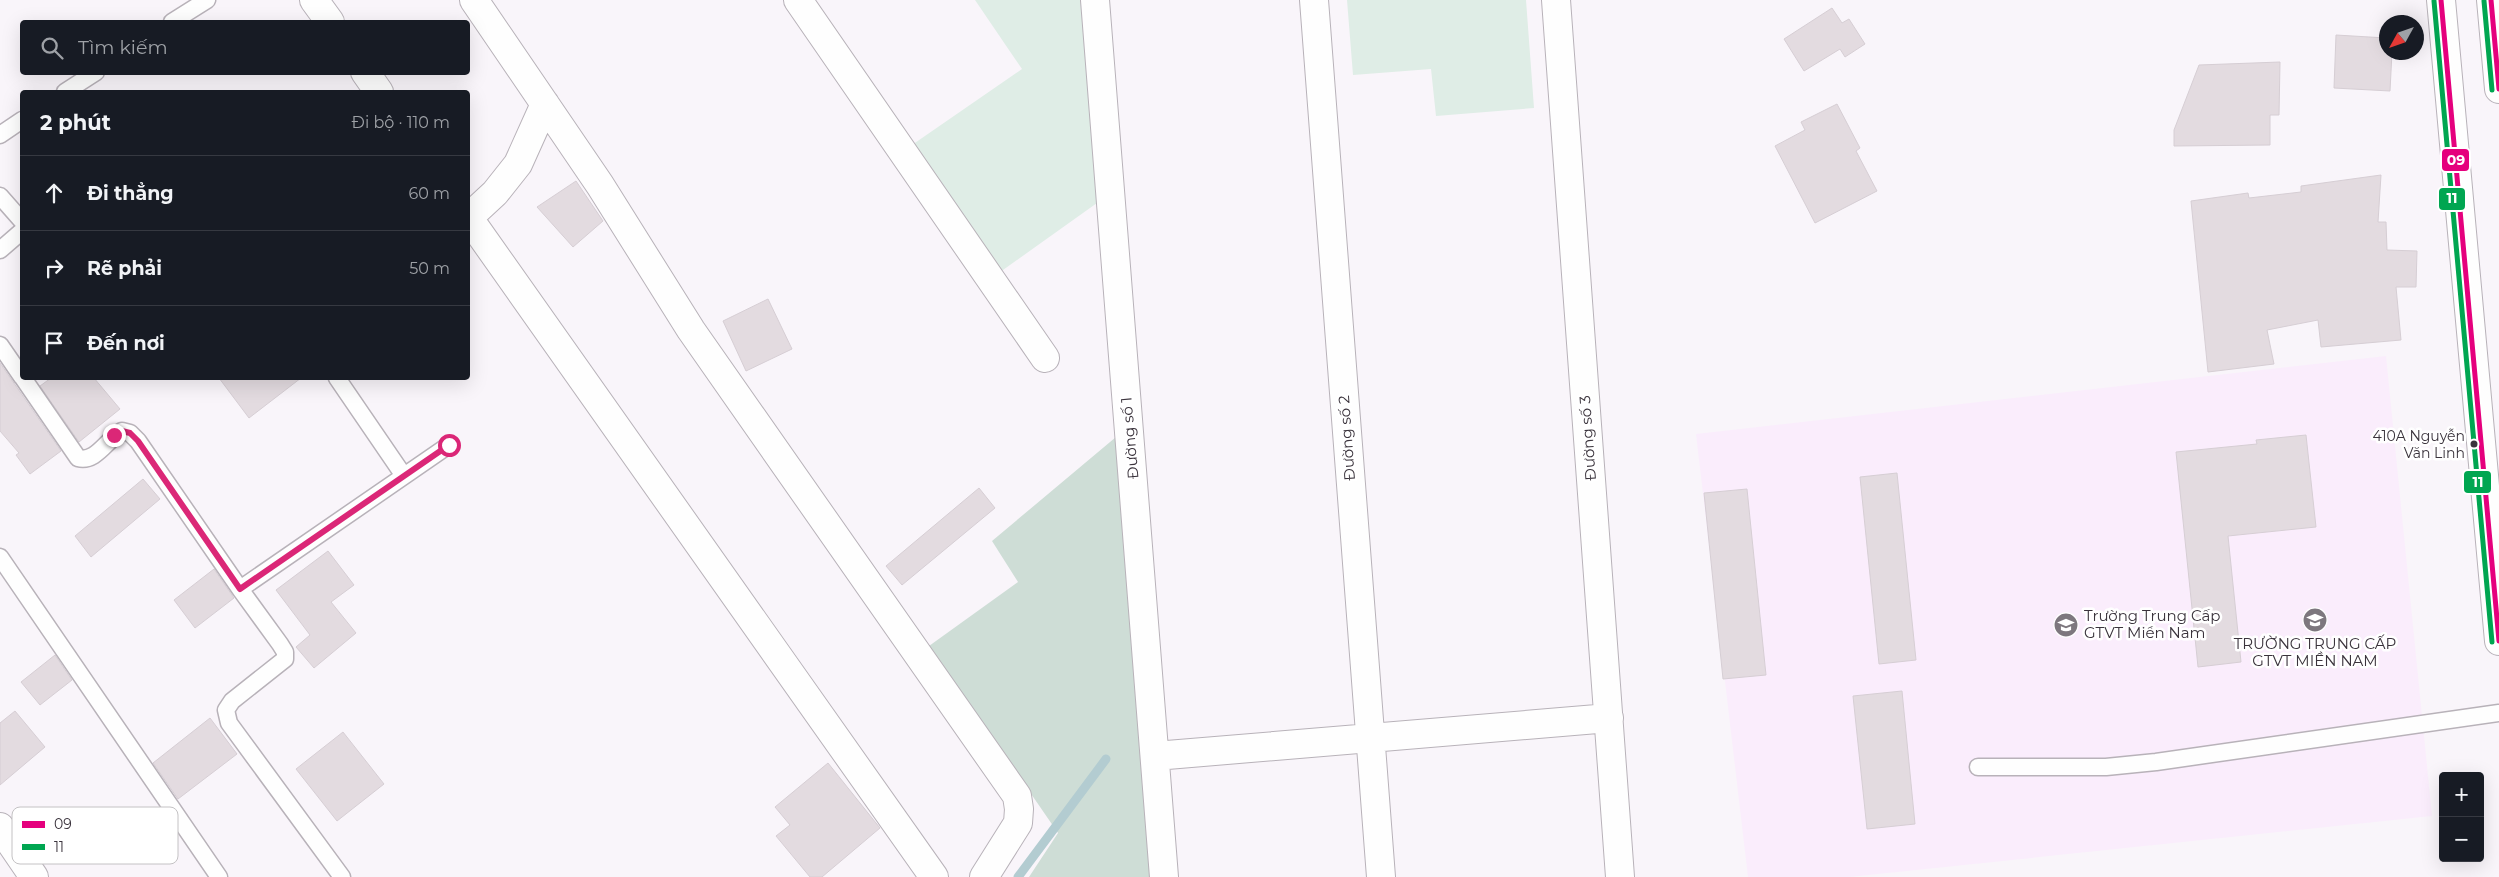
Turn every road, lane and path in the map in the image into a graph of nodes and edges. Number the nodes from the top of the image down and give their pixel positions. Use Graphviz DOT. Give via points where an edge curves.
graph roads {
  1 [pos="207,0"];
  2 [pos="314,0"];
  3 [pos="474,0"];
  4 [pos="798,0"];
  5 [pos="1095,0"];
  6 [pos="1314,0"];
  7 [pos="1556,0"];
  8 [pos="2441,0"];
  9 [pos="2491,0"];
  10 [pos="175,20"];
  11 [pos="329,20"];
  12 [pos="91,75"];
  13 [pos="367,75"];
  14 [pos="2499,89"];
  15 [pos="68,90"];
  16 [pos="378,90"];
  17 [pos="545,104"];
  18 [pos="20,121"];
  19 [pos="0,135"];
  20 [pos="0,196"];
  21 [pos="470,216"];
  22 [pos="20,219"];
  23 [pos="470,221"];
  24 [pos="20,233"];
  25 [pos="0,250"];
  26 [pos="0,345"];
  27 [pos="1045,358"];
  28 [pos="20,373"];
  29 [pos="25,380"];
  30 [pos="338,380"];
  31 [pos="449,445"];
  32 [pos="404,476"];
  33 [pos="0,558"];
  34 [pos="240,589"];
  35 [pos="2499,641"];
  36 [pos="2499,713"];
  37 [pos="1608,718"];
  38 [pos="1370,738"];
  39 [pos="1155,756"];
  40 [pos="1978,767"];
  41 [pos="171,807"];
  42 [pos="178,817"];
  43 [pos="0,827"];
  44 [pos="12,845"];
  45 [pos="25,864"];
  46 [pos="34,877"];
  47 [pos="219,877"];
  48 [pos="342,877"];
  49 [pos="934,877"];
  50 [pos="984,877"];
  51 [pos="1164,877"];
  52 [pos="1381,877"];
  53 [pos="1620,877"];
  1 -- 10 [label="lane"];
  2 -- 11 [label="main road"];
  3 -- 17 [label="main road"];
  4 -- 27 [label="main road"];
  5 -- 39 [label="main road, Đường số 1"];
  6 -- 38 [label="main road, Đường số 2"];
  7 -- 37 [label="main road, Đường số 3"];
  8 -- 35 [label="main road"];
  9 -- 14 [label="main road"];
  12 -- 15 [label="lane"];
  13 -- 16 [label="main road"];
  17 -- 21 [label="main road" via="518,164 495,193"];
  17 -- 50 [label="main road" via="600,184 697,339 1017,796 1018,823"];
  18 -- 19 [label="lane"];
  20 -- 22 [label="lane"];
  23 -- 49 [label="main road"];
  24 -- 25 [label="lane"];
  26 -- 28 [label="lane"];
  29 -- 34 [label="lane" via="78,458 92,456 122,431 130,433"];
  30 -- 32 [label="lane"];
  31 -- 32 [label="lane"];
  32 -- 34 [label="lane"];
  33 -- 41 [label="lane"];
  34 -- 48 [label="lane" via="280,644 285,659 232,701 226,710 229,724"];
  36 -- 40 [label="lane" via="2156,762 2106,767"];
  37 -- 38 [label="main road"];
  37 -- 53 [label="main road, Đường số 3"];
  38 -- 39 [label="main road"];
  38 -- 52 [label="main road, Đường số 2"];
  39 -- 51 [label="main road, Đường số 1"];
  42 -- 47 [label="lane"];
  43 -- 44 [label="main road"];
  45 -- 46 [label="main road"];
}
